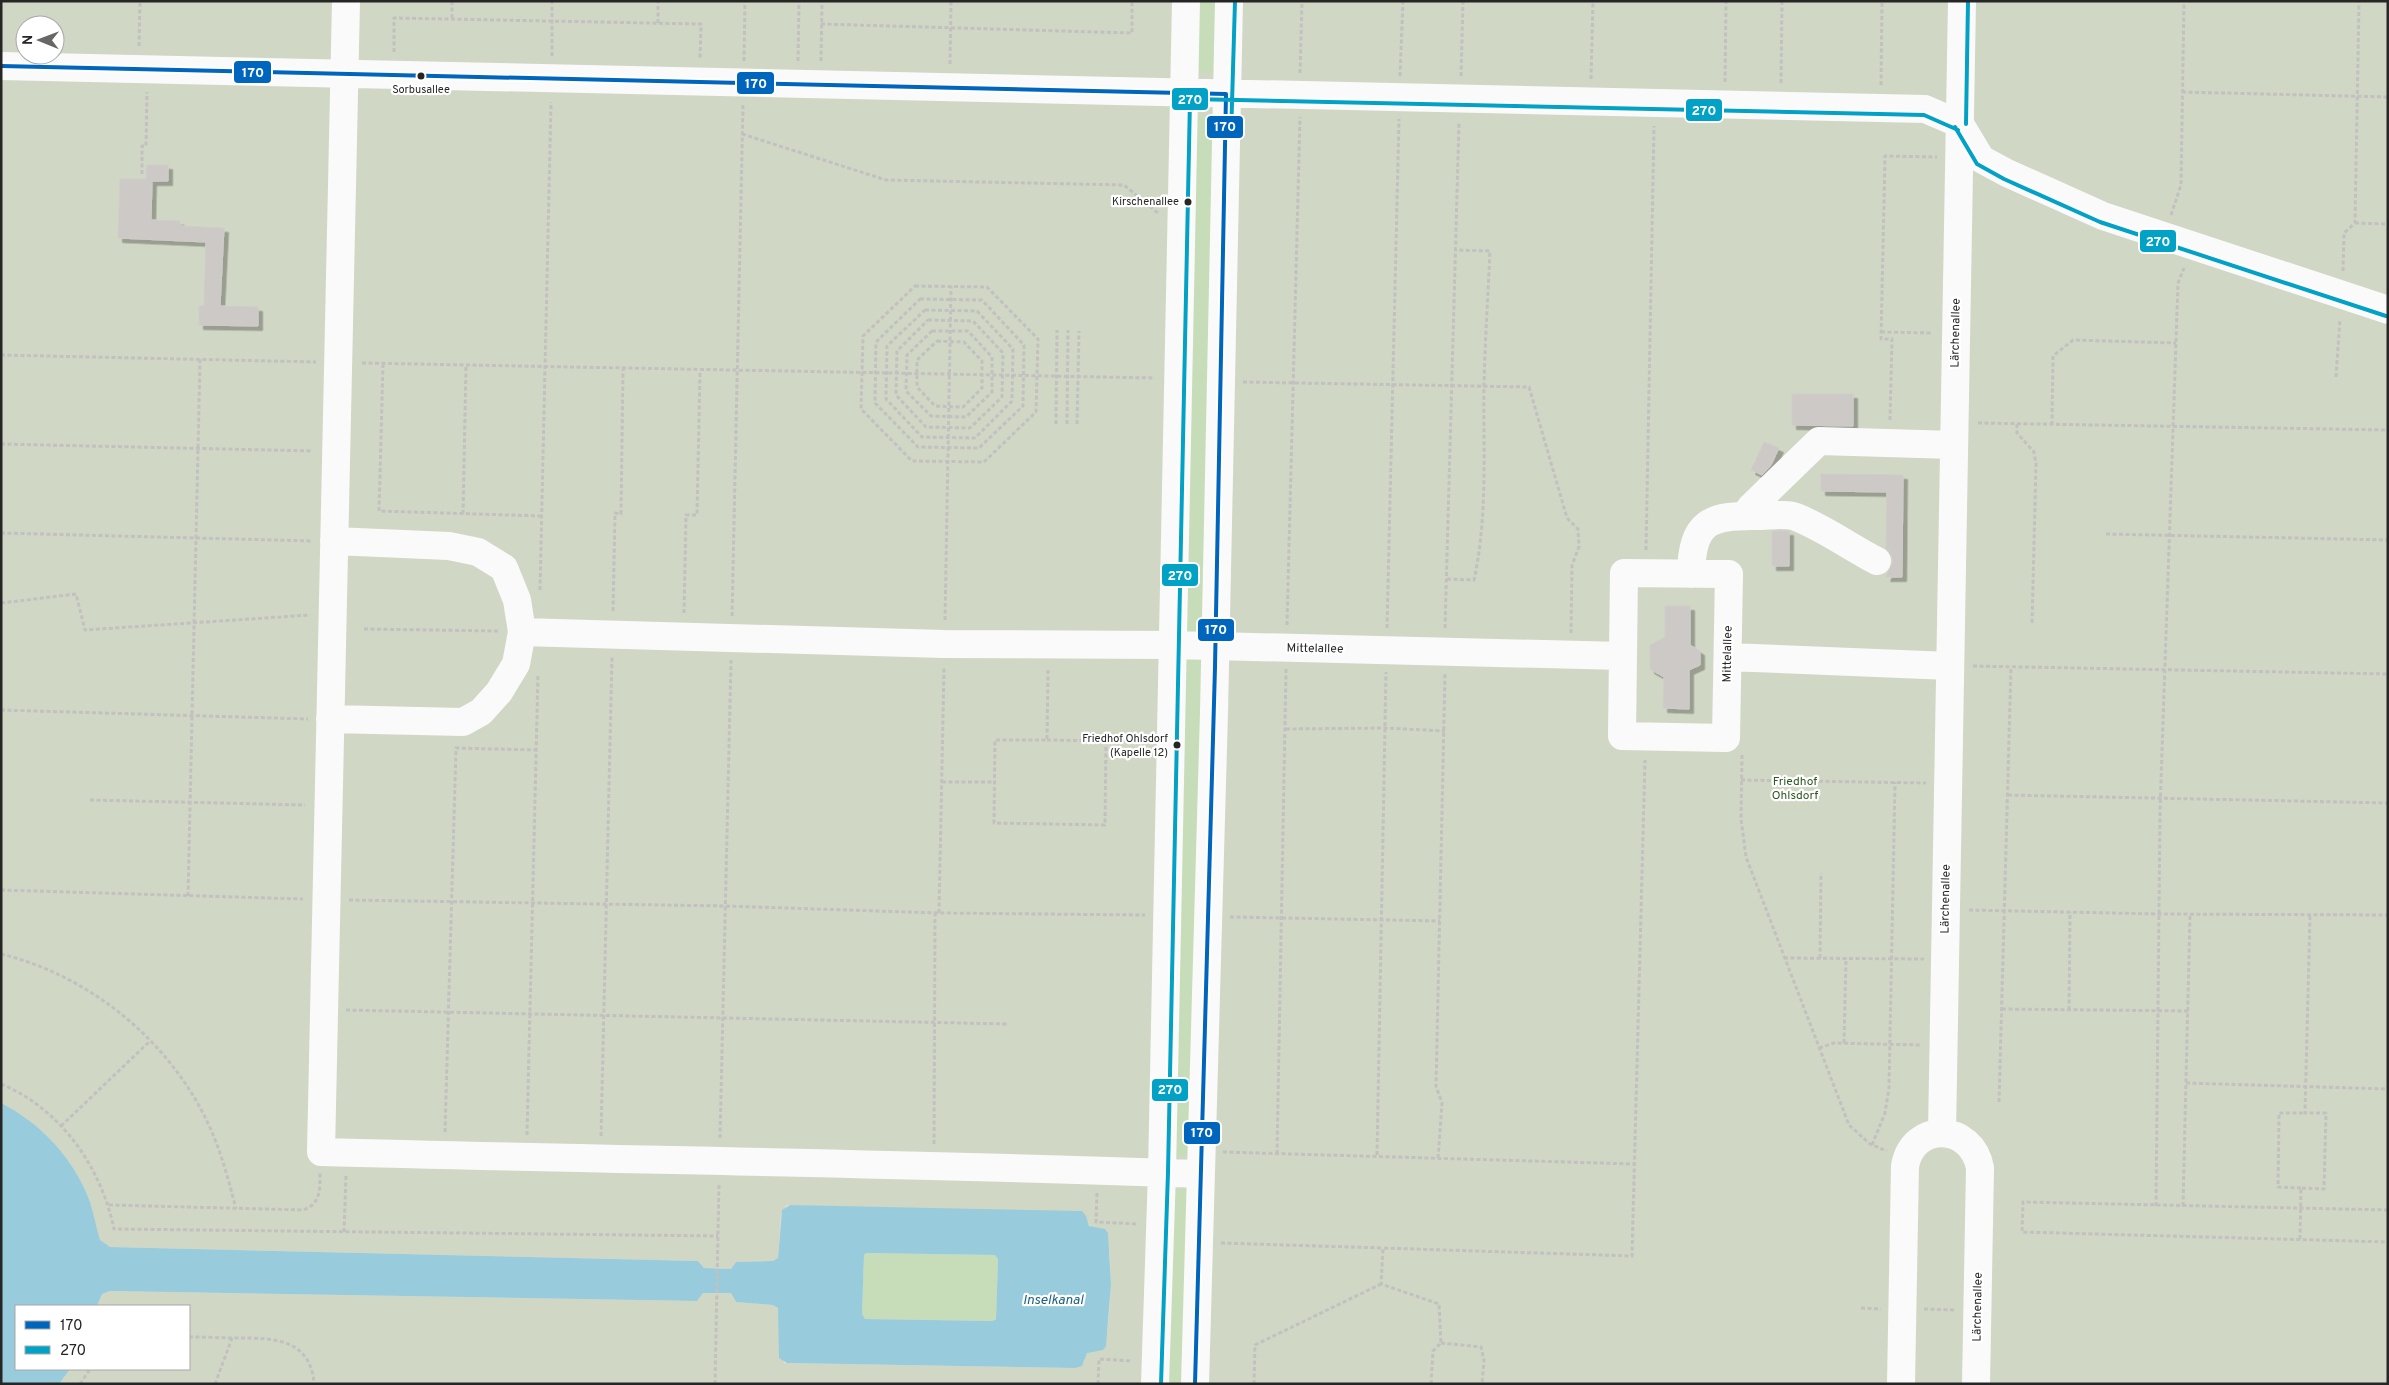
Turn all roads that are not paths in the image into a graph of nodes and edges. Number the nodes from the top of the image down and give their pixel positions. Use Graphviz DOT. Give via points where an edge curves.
graph roads {
  1 [pos="346,1"];
  2 [pos="1186,1"];
  3 [pos="1229,1"];
  4 [pos="1962,1"];
  5 [pos="1,66"];
  6 [pos="345,74"];
  7 [pos="1184,93"];
  8 [pos="1226,94"];
  9 [pos="1960,124"];
  10 [pos="2388,310"];
  11 [pos="1954,434"];
  12 [pos="1749,516"];
  13 [pos="334,541"];
  14 [pos="1876,561"];
  15 [pos="1691,574"];
  16 [pos="522,632"];
  17 [pos="1173,645"];
  18 [pos="1216,647"];
  19 [pos="1623,656"];
  20 [pos="1728,657"];
  21 [pos="1950,666"];
  22 [pos="330,720"];
  23 [pos="1942,1133"];
  24 [pos="1202,1163"];
  25 [pos="1162,1172"];
  26 [pos="1155,1384"];
  27 [pos="1195,1384"];
  28 [pos="1901,1384"];
  29 [pos="1976,1384"];
  1 -- 6 [label="street"];
  2 -- 7 [label="street"];
  3 -- 8 [label="street"];
  4 -- 9 [label="street, Lärchenallee"];
  5 -- 6 [label="street"];
  6 -- 7 [label="street"];
  6 -- 13 [label="street"];
  7 -- 8 [label="street"];
  7 -- 17 [label="street"];
  8 -- 9 [label="street" via="1880,108 1925,110"];
  8 -- 18 [label="street"];
  9 -- 10 [label="street" via="1981,159 2103,216"];
  9 -- 11 [label="street, Lärchenallee"];
  11 -- 12 [label="street" via="1890,443 1820,441 1750,508"];
  11 -- 21 [label="street, Lärchenallee"];
  12 -- 14 [label="street" via="1794,516"];
  12 -- 15 [label="street" via="1715,519 1703,527 1691,552"];
  13 -- 16 [label="street" via="449,546 478,552 504,568 517,600"];
  13 -- 22 [label="street"];
  15 -- 19 [label="street, Mittelallee" via="1624,573"];
  15 -- 20 [label="street, Mittelallee" via="1728,574"];
  16 -- 17 [label="street, Mittelallee" via="944,644"];
  16 -- 22 [label="street" via="516,664 499,692 481,712 463,722"];
  17 -- 18 [label="street, Mittelallee"];
  17 -- 25 [label="street"];
  18 -- 19 [label="street, Mittelallee"];
  18 -- 24 [label="street"];
  19 -- 20 [label="street, Mittelallee" via="1622,736 1726,738"];
  20 -- 21 [label="street"];
  21 -- 23 [label="street, Lärchenallee"];
  22 -- 25 [label="street" via="324,1010 334,1153 934,1164"];
  23 -- 28 [label="street" via="1926,1136 1917,1142 1906,1160"];
  23 -- 29 [label="street, Lärchenallee" via="1954,1134 1969,1143 1980,1168"];
  24 -- 25 [label="street"];
  24 -- 27 [label="street"];
  25 -- 26 [label="street"];
}
